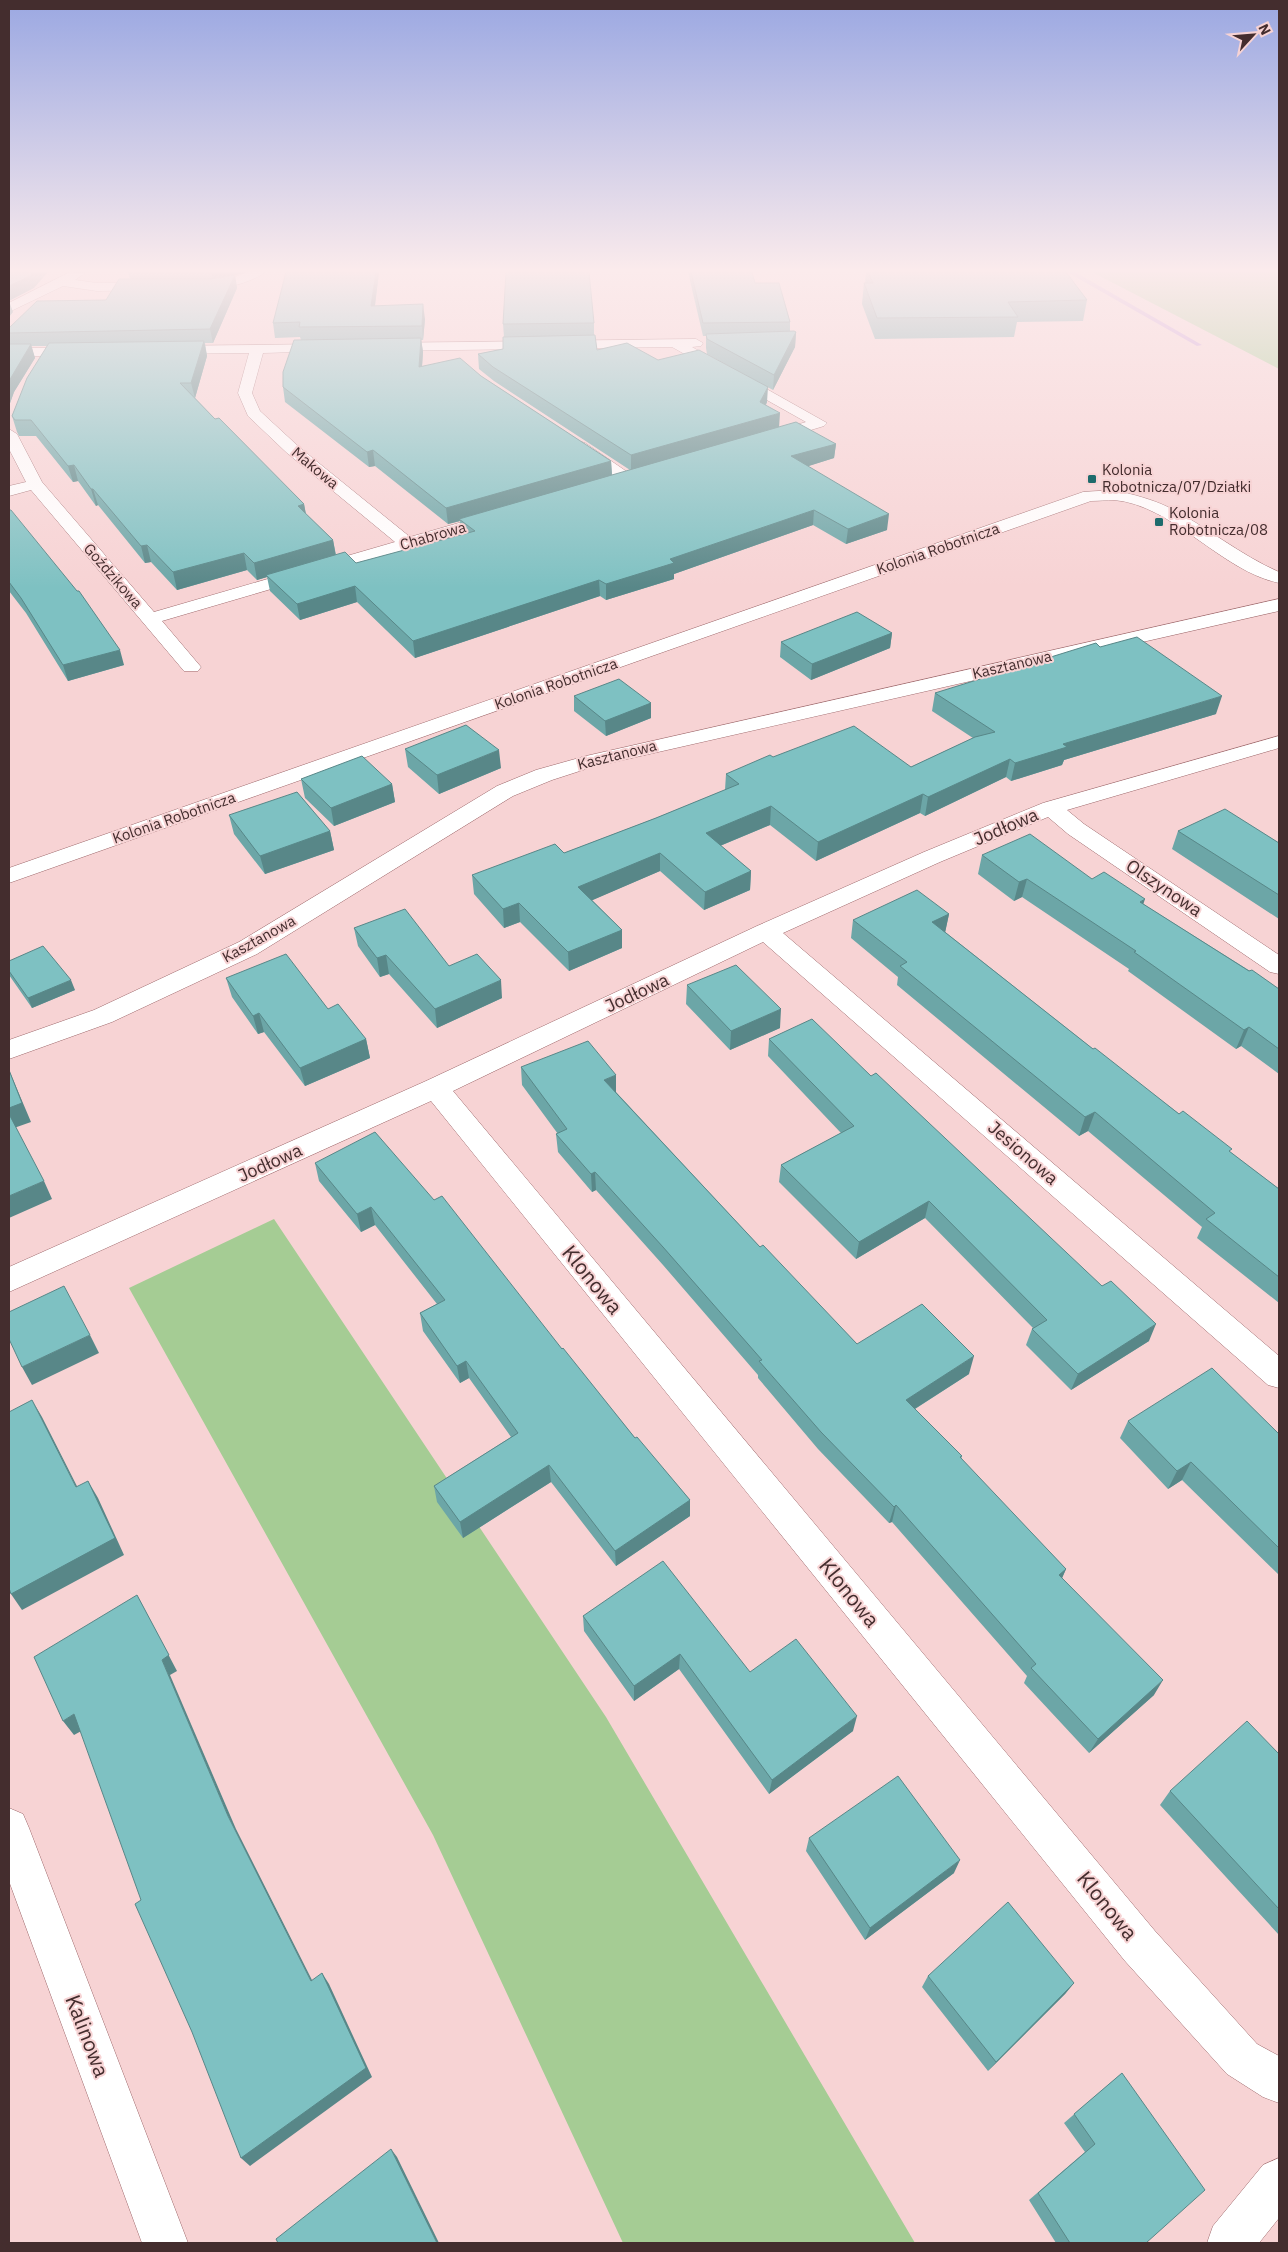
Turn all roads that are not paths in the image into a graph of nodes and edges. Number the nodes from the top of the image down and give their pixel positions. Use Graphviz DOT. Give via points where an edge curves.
graph roads {
  1 [pos="249,377"];
  2 [pos="736,377"];
  3 [pos="10,429"];
  4 [pos="571,440"];
  5 [pos="752,442"];
  6 [pos="647,473"];
  7 [pos="628,478"];
  8 [pos="34,484"];
  9 [pos="610,484"];
  10 [pos="9,491"];
  11 [pos="508,514"];
  12 [pos="407,543"];
  13 [pos="1279,578"];
  14 [pos="1279,605"];
  15 [pos="150,619"];
  16 [pos="192,667"];
  17 [pos="1279,742"];
  18 [pos="1051,808"];
  19 [pos="9,876"];
  20 [pos="766,931"];
  21 [pos="1279,966"];
  22 [pos="9,1050"];
  23 [pos="435,1088"];
  24 [pos="9,1280"];
  25 [pos="1279,1375"];
  26 [pos="9,1828"];
  27 [pos="1279,2081"];
  28 [pos="1279,2181"];
  29 [pos="165,2243"];
  30 [pos="1230,2243"];
  1 -- 12 [label="street, Makowa" via="245,393 253,413 292,450"];
  2 -- 5 [label="street" via="819,423"];
  3 -- 8 [label="street, Goździkowa"];
  4 -- 7 [label="street"];
  6 -- 7 [label="street"];
  7 -- 9 [label="street"];
  8 -- 10 [label="street"];
  8 -- 15 [label="street, Goździkowa"];
  11 -- 12 [label="street, Chabrowa"];
  12 -- 15 [label="street, Chabrowa"];
  13 -- 19 [label="street, Kolonia Robotnicza" via="1144,502 1116,494 1089,496"];
  14 -- 22 [label="street, Kasztanowa" via="710,733 544,775 505,791 248,948 103,1016"];
  15 -- 16 [label="street, Goździkowa"];
  17 -- 18 [label="street, Jodłowa"];
  18 -- 20 [label="street, Jodłowa"];
  18 -- 21 [label="street, Olszynowa" via="1081,832"];
  20 -- 23 [label="street, Jodłowa"];
  20 -- 25 [label="street, Jesionowa"];
  23 -- 24 [label="street, Jodłowa"];
  23 -- 27 [label="street, Klonowa" via="1140,1946 1242,2059"];
  26 -- 29 [label="street, Kalinowa"];
  28 -- 30 [label="street"];
}
